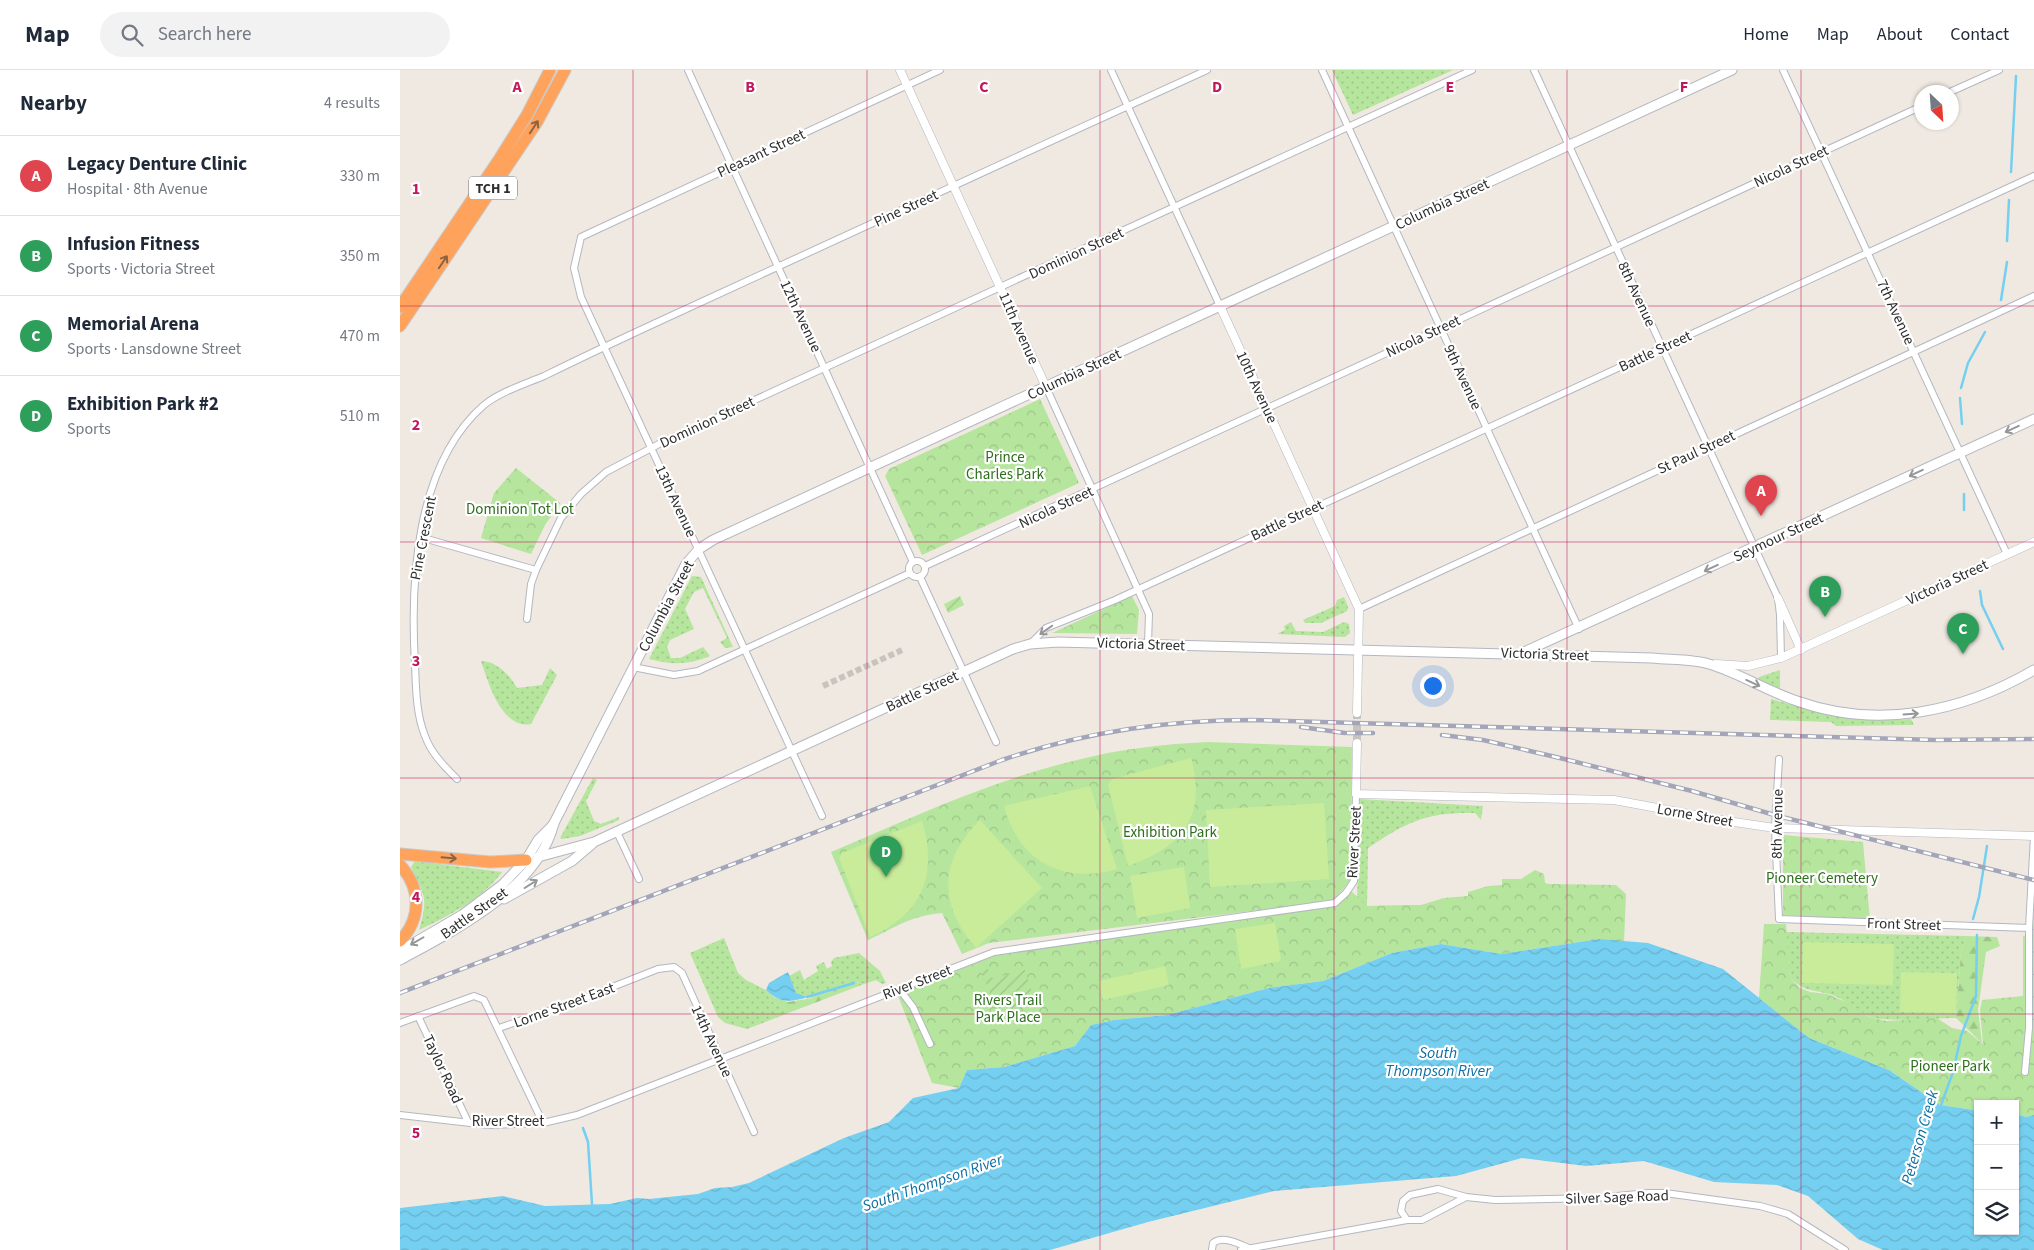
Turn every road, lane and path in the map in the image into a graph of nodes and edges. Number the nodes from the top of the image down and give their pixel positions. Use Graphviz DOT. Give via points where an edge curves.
graph roads {
  1 [pos="550,70"];
  2 [pos="565,70"];
  3 [pos="688,70"];
  4 [pos="900,70"];
  5 [pos="940,70"];
  6 [pos="1111,70"];
  7 [pos="1207,70"];
  8 [pos="1322,70"];
  9 [pos="1472,70"];
  10 [pos="1534,70"];
  11 [pos="1732,70"];
  12 [pos="1783,70"];
  13 [pos="1999,70"];
  14 [pos="907,85"];
  15 [pos="1959,88"];
  16 [pos="1128,106"];
  17 [pos="1914,110"];
  18 [pos="1349,127"];
  19 [pos="1568,146"];
  20 [pos="1822,152"];
  21 [pos="732,167"];
  22 [pos="2034,176"];
  23 [pos="954,186"];
  24 [pos="1174,207"];
  25 [pos="1394,226"];
  26 [pos="447,236"];
  27 [pos="581,237"];
  28 [pos="1615,247"];
  29 [pos="1868,252"];
  30 [pos="778,267"];
  31 [pos="1001,288"];
  32 [pos="400,294"];
  33 [pos="2034,296"];
  34 [pos="416,303"];
  35 [pos="1220,306"];
  36 [pos="400,307"];
  37 [pos="400,326"];
  38 [pos="1441,328"];
  39 [pos="400,331"];
  40 [pos="604,347"];
  41 [pos="1662,348"];
  42 [pos="1914,352"];
  43 [pos="824,368"];
  44 [pos="1046,387"];
  45 [pos="1267,409"];
  46 [pos="2034,419"];
  47 [pos="1487,428"];
  48 [pos="1708,446"];
  49 [pos="651,448"];
  50 [pos="1960,453"];
  51 [pos="870,468"];
  52 [pos="1093,489"];
  53 [pos="1313,508"];
  54 [pos="1533,528"];
  55 [pos="420,537"];
  56 [pos="2034,542"];
  57 [pos="1755,548"];
  58 [pos="698,549"];
  59 [pos="2007,554"];
  60 [pos="913,562"];
  61 [pos="924,566"];
  62 [pos="536,570"];
  63 [pos="910,573"];
  64 [pos="920,577"];
  65 [pos="1137,589"];
  66 [pos="1778,598"];
  67 [pos="1359,609"];
  68 [pos="527,618"];
  69 [pos="1579,629"];
  70 [pos="1030,644"];
  71 [pos="1148,644"];
  72 [pos="746,650"];
  73 [pos="1801,650"];
  74 [pos="1359,651"];
  75 [pos="1522,653"];
  76 [pos="1780,658"];
  77 [pos="1709,664"];
  78 [pos="633,667"];
  79 [pos="2034,670"];
  80 [pos="963,672"];
  81 [pos="1357,713"];
  82 [pos="996,742"];
  83 [pos="1357,743"];
  84 [pos="791,752"];
  85 [pos="1780,759"];
  86 [pos="457,779"];
  87 [pos="1356,794"];
  88 [pos="822,816"];
  89 [pos="554,823"];
  90 [pos="1775,828"];
  91 [pos="617,832"];
  92 [pos="2034,836"];
  93 [pos="594,842"];
  94 [pos="400,854"];
  95 [pos="540,857"];
  96 [pos="526,860"];
  97 [pos="400,864"];
  98 [pos="639,879"];
  99 [pos="488,907"];
  100 [pos="1778,919"];
  101 [pos="2030,928"];
  102 [pos="400,941"];
  103 [pos="400,951"];
  104 [pos="400,960"];
  105 [pos="658,969"];
  106 [pos="900,990"];
  107 [pos="418,1016"];
  108 [pos="400,1023"];
  109 [pos="499,1028"];
  110 [pos="930,1044"];
  111 [pos="720,1059"];
  112 [pos="2025,1072"];
  113 [pos="400,1115"];
  114 [pos="468,1122"];
  115 [pos="543,1123"];
  116 [pos="754,1132"];
  117 [pos="1466,1197"];
  118 [pos="1407,1220"];
  119 [pos="1249,1248"];
  120 [pos="1212,1250"];
  121 [pos="1241,1250"];
  122 [pos="1845,1250"];
  1 -- 26 [label="highway, TCH 1" via="527,115"];
  34 -- 2 [label="highway, TCH 1, one-way" via="537,122"];
  3 -- 21 [label="street, 12th Avenue"];
  4 -- 14 [label="street, 11th Avenue"];
  5 -- 14 [label="street, Pleasant Street"];
  6 -- 16 [label="street, 10th Avenue"];
  7 -- 16 [label="street, Pine Street"];
  8 -- 18 [label="street, 9th Avenue"];
  9 -- 18 [label="street, Dominion Street"];
  10 -- 19 [label="street, 8th Avenue"];
  11 -- 19 [label="main road, Columbia Street"];
  12 -- 20 [label="street, 7th Avenue"];
  13 -- 15 [label="street"];
  14 -- 21 [label="street, Pleasant Street"];
  14 -- 23 [label="street, 11th Avenue"];
  16 -- 23 [label="street, Pine Street"];
  16 -- 24 [label="street, 10th Avenue"];
  17 -- 20 [label="street, Nicola Street"];
  18 -- 24 [label="street, Dominion Street"];
  18 -- 25 [label="street, 9th Avenue"];
  19 -- 25 [label="main road, Columbia Street"];
  19 -- 28 [label="street, 8th Avenue"];
  20 -- 28 [label="street, Nicola Street"];
  20 -- 29 [label="street, 7th Avenue"];
  21 -- 27 [label="street, Pleasant Street"];
  21 -- 30 [label="street, 12th Avenue"];
  22 -- 29 [label="street, Battle Street"];
  23 -- 30 [label="street, Pine Street"];
  23 -- 31 [label="street, 11th Avenue"];
  24 -- 31 [label="street, Dominion Street"];
  24 -- 35 [label="street, 10th Avenue"];
  25 -- 35 [label="main road, Columbia Street"];
  25 -- 38 [label="street, 9th Avenue"];
  26 -- 32 [label="highway"];
  26 -- 36 [label="highway, TCH 1"];
  27 -- 40 [label="street, 13th Avenue" via="574,268 576,284"];
  28 -- 38 [label="street, Nicola Street"];
  28 -- 41 [label="street, 8th Avenue"];
  29 -- 41 [label="street, Battle Street"];
  29 -- 42 [label="street, 7th Avenue"];
  30 -- 40 [label="street, Pine Street"];
  30 -- 43 [label="street, 12th Avenue"];
  31 -- 43 [label="street, Dominion Street"];
  31 -- 44 [label="street, 11th Avenue"];
  33 -- 42 [label="street, St Paul Street"];
  34 -- 37 [label="highway, TCH 1"];
  34 -- 39 [label="highway"];
  35 -- 44 [label="main road, Columbia Street"];
  35 -- 45 [label="street, 10th Avenue"];
  38 -- 45 [label="street, Nicola Street"];
  38 -- 47 [label="street, 9th Avenue"];
  40 -- 49 [label="street, 13th Avenue"];
  40 -- 55 [label="street, Pine Crescent" via="488,402 468,421 452,440 432,488"];
  41 -- 47 [label="street, Battle Street"];
  41 -- 48 [label="street, 8th Avenue"];
  42 -- 48 [label="street, St Paul Street"];
  42 -- 50 [label="street, 7th Avenue"];
  43 -- 49 [label="street, Dominion Street"];
  43 -- 51 [label="street, 12th Avenue"];
  44 -- 51 [label="main road, Columbia Street"];
  44 -- 52 [label="street, 11th Avenue"];
  45 -- 52 [label="street, Nicola Street"];
  45 -- 53 [label="street, 10th Avenue"];
  46 -- 50 [label="main road, Seymour Street, one-way"];
  47 -- 53 [label="street, Battle Street"];
  47 -- 54 [label="street, 9th Avenue"];
  48 -- 54 [label="street, St Paul Street"];
  48 -- 57 [label="street, 8th Avenue"];
  49 -- 58 [label="street, 13th Avenue"];
  49 -- 62 [label="street, Dominion Street" via="606,472 581,494 561,518"];
  50 -- 57 [label="main road, Seymour Street, one-way"];
  50 -- 59 [label="street, 7th Avenue"];
  51 -- 58 [label="main road, Columbia Street"];
  51 -- 60 [label="street, 12th Avenue"];
  52 -- 61 [label="street, Nicola Street"];
  52 -- 65 [label="street, 11th Avenue"];
  53 -- 65 [label="street, Battle Street"];
  53 -- 67 [label="street, 10th Avenue"];
  54 -- 67 [label="street, St Paul Street"];
  54 -- 69 [label="street, 9th Avenue"];
  55 -- 62 [label="street"];
  55 -- 86 [label="street, Pine Crescent" via="414,583 417,698 430,747"];
  56 -- 59 [label="street, Victoria Street"];
  57 -- 66 [label="street, 8th Avenue"];
  57 -- 69 [label="main road, Seymour Street, one-way"];
  58 -- 72 [label="street, 13th Avenue"];
  58 -- 78 [label="main road, Columbia Street" via="686,564"];
  59 -- 73 [label="street, Victoria Street"];
  60 -- 61 [label="street" via="920,561"];
  60 -- 63 [label="street" via="909,567"];
  61 -- 64 [label="street"];
  62 -- 68 [label="street, Dominion Street"];
  63 -- 64 [label="street"];
  63 -- 72 [label="street"];
  64 -- 80 [label="street"];
  65 -- 70 [label="street, Battle Street, one-way" via="1046,628"];
  65 -- 71 [label="street, 11th Avenue" via="1149,614"];
  66 -- 73 [label="street"];
  66 -- 76 [label="street, 8th Avenue"];
  67 -- 74 [label="street, 10th Avenue"];
  69 -- 75 [label="main road, Seymour Street"];
  70 -- 71 [label="main road, Victoria Street"];
  70 -- 80 [label="main road, Battle Street"];
  71 -- 74 [label="main road, Victoria Street"];
  72 -- 78 [label="street" via="706,668 682,674"];
  72 -- 84 [label="street, 13th Avenue"];
  73 -- 76 [label="street, Victoria Street"];
  74 -- 75 [label="main road, Victoria Street"];
  74 -- 81 [label="street, 10th Avenue"];
  75 -- 77 [label="main road, Victoria Street" via="1652,658"];
  76 -- 77 [label="street, Victoria Street" via="1748,666"];
  77 -- 79 [label="main road, one-way" via="1799,702 1840,712 1879,716 1924,713 1967,702"];
  78 -- 89 [label="main road, Columbia Street"];
  80 -- 82 [label="street"];
  80 -- 84 [label="main road, Battle Street"];
  83 -- 87 [label="street"];
  84 -- 88 [label="street, 13th Avenue"];
  84 -- 91 [label="main road, Battle Street"];
  85 -- 90 [label="street, 8th Avenue"];
  87 -- 90 [label="street, Lorne Street" via="1614,800"];
  87 -- 106 [label="street, River Street" via="1354,881 1335,903 994,952"];
  89 -- 95 [label="main road, Columbia Street"];
  89 -- 96 [label="main road, Columbia Street"];
  90 -- 92 [label="street, Lorne Street"];
  90 -- 100 [label="street, 8th Avenue"];
  91 -- 93 [label="main road, Battle Street"];
  91 -- 98 [label="street"];
  92 -- 101 [label="street"];
  93 -- 95 [label="main road, Battle Street"];
  99 -- 93 [label="main road, one-way" via="572,861"];
  94 -- 96 [label="highway, one-way" via="490,862"];
  95 -- 96 [label="main road, Battle Street"];
  95 -- 99 [label="main road, Battle Street"];
  96 -- 103 [label="main road, Battle Street, one-way" via="482,901"];
  97 -- 102 [label="highway" via="415,889 417,908 411,927"];
  99 -- 104 [label="main road, Battle Street"];
  100 -- 101 [label="street, Front Street"];
  101 -- 112 [label="street"];
  105 -- 109 [label="street, Lorne Street East" via="577,1002"];
  105 -- 111 [label="street, 14th Avenue" via="674,967 682,974"];
  106 -- 110 [label="street" via="913,1007"];
  106 -- 111 [label="street, River Street"];
  107 -- 108 [label="street, Lorne Street East"];
  107 -- 109 [label="street, Lorne Street East" via="474,996 488,1004"];
  107 -- 114 [label="street, Taylor Road"];
  109 -- 115 [label="street"];
  111 -- 115 [label="street, River Street" via="577,1115"];
  111 -- 116 [label="street, 14th Avenue"];
  113 -- 114 [label="street, River Street"];
  114 -- 115 [label="street, River Street" via="488,1125"];
  117 -- 118 [label="street" via="1422,1220"];
  117 -- 118 [label="street, Silver Sage Road" via="1438,1189 1410,1195 1403,1201 1401,1211"];
  117 -- 122 [label="street, Silver Sage Road" via="1495,1200 1597,1198 1648,1193 1760,1206 1797,1218"];
  118 -- 119 [label="street"];
  119 -- 120 [label="street" via="1228,1240 1216,1240"];
  119 -- 121 [label="street"];
}
